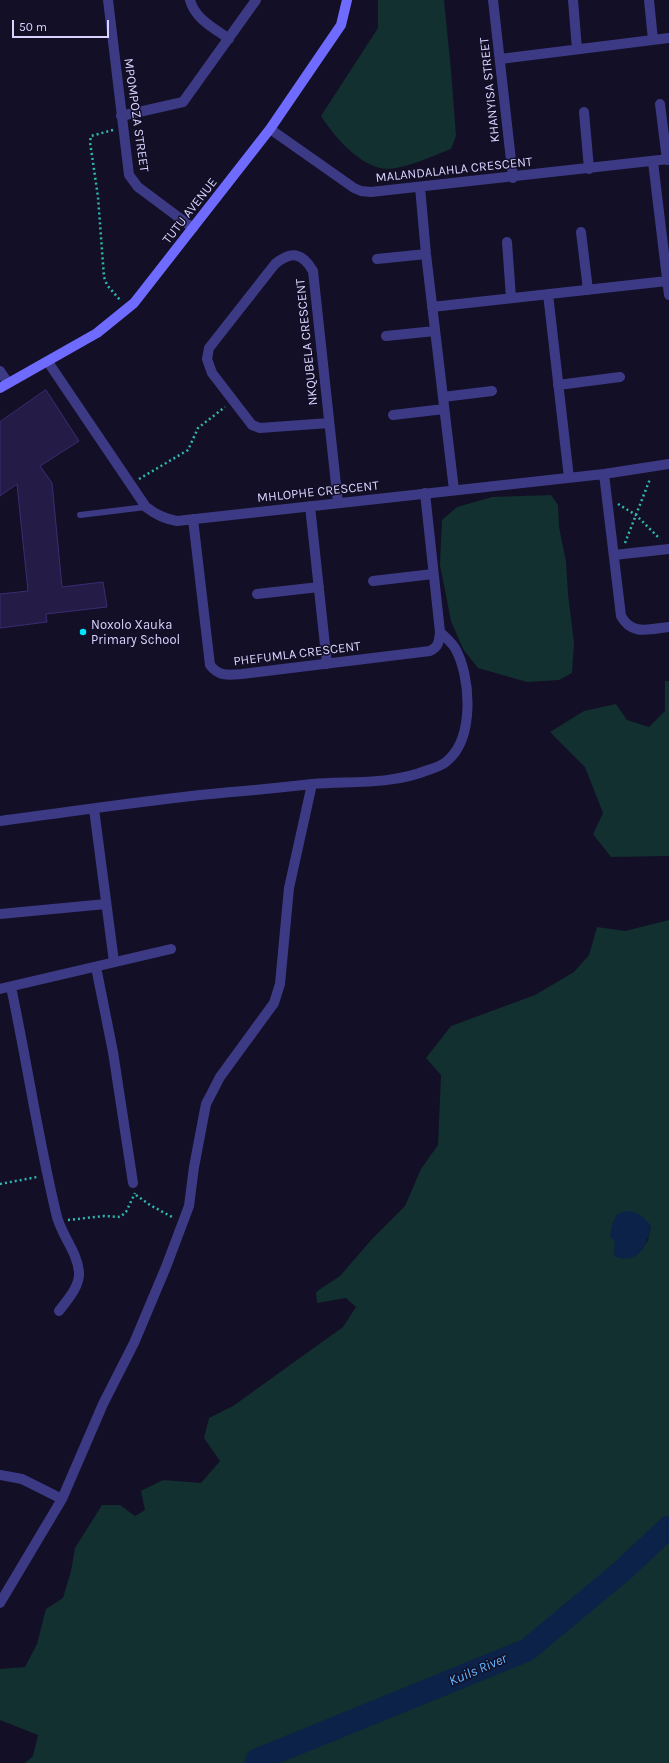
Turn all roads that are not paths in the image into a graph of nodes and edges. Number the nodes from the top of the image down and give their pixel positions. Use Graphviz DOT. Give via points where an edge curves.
graph roads {
  1 [pos="108,0"];
  2 [pos="190,0"];
  3 [pos="256,0"];
  4 [pos="348,0"];
  5 [pos="493,0"];
  6 [pos="573,0"];
  7 [pos="649,0"];
  8 [pos="669,38"];
  9 [pos="229,39"];
  10 [pos="653,40"];
  11 [pos="577,49"];
  12 [pos="500,59"];
  13 [pos="660,104"];
  14 [pos="584,112"];
  15 [pos="121,116"];
  16 [pos="270,129"];
  17 [pos="668,160"];
  18 [pos="653,162"];
  19 [pos="589,169"];
  20 [pos="513,178"];
  21 [pos="420,187"];
  22 [pos="193,228"];
  23 [pos="581,232"];
  24 [pos="507,242"];
  25 [pos="666,244"];
  26 [pos="426,254"];
  27 [pos="377,259"];
  28 [pos="667,281"];
  29 [pos="588,290"];
  30 [pos="548,294"];
  31 [pos="669,295"];
  32 [pos="511,298"];
  33 [pos="432,307"];
  34 [pos="435,331"];
  35 [pos="386,336"];
  36 [pos="48,362"];
  37 [pos="0,371"];
  38 [pos="620,377"];
  39 [pos="558,385"];
  40 [pos="4,386"];
  41 [pos="492,391"];
  42 [pos="443,397"];
  43 [pos="444,409"];
  44 [pos="393,415"];
  45 [pos="329,422"];
  46 [pos="669,464"];
  47 [pos="604,474"];
  48 [pos="569,478"];
  49 [pos="454,490"];
  50 [pos="425,493"];
  51 [pos="338,503"];
  52 [pos="310,506"];
  53 [pos="146,507"];
  54 [pos="80,515"];
  55 [pos="193,519"];
  56 [pos="666,546"];
  57 [pos="617,555"];
  58 [pos="433,574"];
  59 [pos="374,582"];
  60 [pos="319,587"];
  61 [pos="257,594"];
  62 [pos="669,627"];
  63 [pos="440,632"];
  64 [pos="327,664"];
  65 [pos="312,784"];
  66 [pos="94,809"];
  67 [pos="0,821"];
  68 [pos="106,904"];
  69 [pos="0,914"];
  70 [pos="171,950"];
  71 [pos="114,962"];
  72 [pos="96,967"];
  73 [pos="11,987"];
  74 [pos="0,989"];
  75 [pos="133,1183"];
  76 [pos="59,1311"];
  77 [pos="0,1475"];
  78 [pos="62,1499"];
  79 [pos="0,1603"];
  1 -- 15 [label="street, MPOMPOZA STREET"];
  2 -- 9 [label="street" via="199,17"];
  3 -- 9 [label="street"];
  4 -- 16 [label="street, TUTU AVENUE" via="341,25"];
  5 -- 12 [label="street, KHANYISA STREET"];
  6 -- 11 [label="street"];
  7 -- 10 [label="street"];
  8 -- 10 [label="street"];
  9 -- 15 [label="street" via="183,102"];
  10 -- 11 [label="street"];
  11 -- 12 [label="street"];
  12 -- 20 [label="street, KHANYISA STREET"];
  13 -- 17 [label="street, MALANDALAHLA CRESCENT"];
  14 -- 19 [label="street"];
  15 -- 22 [label="street, MPOMPOZA STREET" via="131,180"];
  16 -- 21 [label="street, MALANDALAHLA CRESCENT" via="361,191"];
  16 -- 22 [label="street, TUTU AVENUE"];
  17 -- 18 [label="street, MALANDALAHLA CRESCENT"];
  18 -- 19 [label="street, MALANDALAHLA CRESCENT"];
  18 -- 25 [label="street"];
  19 -- 20 [label="street, MALANDALAHLA CRESCENT"];
  20 -- 21 [label="street, MALANDALAHLA CRESCENT"];
  21 -- 26 [label="street"];
  22 -- 36 [label="street, TUTU AVENUE" via="126,311 97,334"];
  23 -- 29 [label="street"];
  24 -- 32 [label="street"];
  25 -- 28 [label="street"];
  26 -- 27 [label="street"];
  26 -- 33 [label="street"];
  28 -- 29 [label="street"];
  28 -- 31 [label="street"];
  29 -- 30 [label="street"];
  30 -- 32 [label="street"];
  30 -- 39 [label="street"];
  32 -- 33 [label="street"];
  33 -- 34 [label="street"];
  34 -- 35 [label="street"];
  34 -- 42 [label="street"];
  36 -- 40 [label="street, TUTU AVENUE"];
  36 -- 53 [label="street, MHLOPHE CRESCENT"];
  37 -- 40 [label="street"];
  38 -- 39 [label="street"];
  39 -- 48 [label="street"];
  41 -- 42 [label="street"];
  42 -- 43 [label="street"];
  43 -- 44 [label="street"];
  43 -- 49 [label="street"];
  45 -- 45 [label="street, NKQUBELA CRESCENT" via="313,271 308,262 298,256 287,256 275,264 209,348 208,365 248,422 256,427"];
  45 -- 51 [label="street, NKQUBELA CRESCENT"];
  46 -- 47 [label="street, MHLOPHE CRESCENT"];
  47 -- 48 [label="street, MHLOPHE CRESCENT"];
  47 -- 57 [label="street"];
  48 -- 49 [label="street, MHLOPHE CRESCENT"];
  49 -- 50 [label="street, MHLOPHE CRESCENT"];
  50 -- 51 [label="street, MHLOPHE CRESCENT"];
  50 -- 58 [label="street, PHEFUMLA CRESCENT"];
  51 -- 52 [label="street, MHLOPHE CRESCENT"];
  52 -- 55 [label="street, MHLOPHE CRESCENT"];
  52 -- 60 [label="street"];
  53 -- 54 [label="lane"];
  53 -- 55 [label="street, MHLOPHE CRESCENT" via="168,520"];
  55 -- 64 [label="street, PHEFUMLA CRESCENT" via="209,660 213,669 225,675"];
  56 -- 57 [label="street"];
  57 -- 62 [label="street" via="621,616 625,624 638,630"];
  58 -- 59 [label="street"];
  58 -- 63 [label="street, PHEFUMLA CRESCENT"];
  60 -- 61 [label="street"];
  60 -- 64 [label="street"];
  63 -- 64 [label="street, PHEFUMLA CRESCENT" via="439,643 430,652"];
  63 -- 65 [label="street" via="454,648 461,663 468,695 462,738 447,761 408,777 382,781"];
  65 -- 66 [label="street"];
  65 -- 78 [label="street" via="289,888 280,984 274,1003 220,1077 206,1104 189,1206 134,1343 103,1404"];
  66 -- 67 [label="street"];
  66 -- 68 [label="street"];
  68 -- 69 [label="street"];
  68 -- 71 [label="street"];
  70 -- 71 [label="street"];
  71 -- 72 [label="street"];
  72 -- 73 [label="street"];
  72 -- 75 [label="street" via="113,1052"];
  73 -- 74 [label="street"];
  73 -- 76 [label="street" via="47,1175 58,1221 75,1255 79,1279"];
  77 -- 78 [label="street" via="22,1479"];
  78 -- 79 [label="street"];
}
